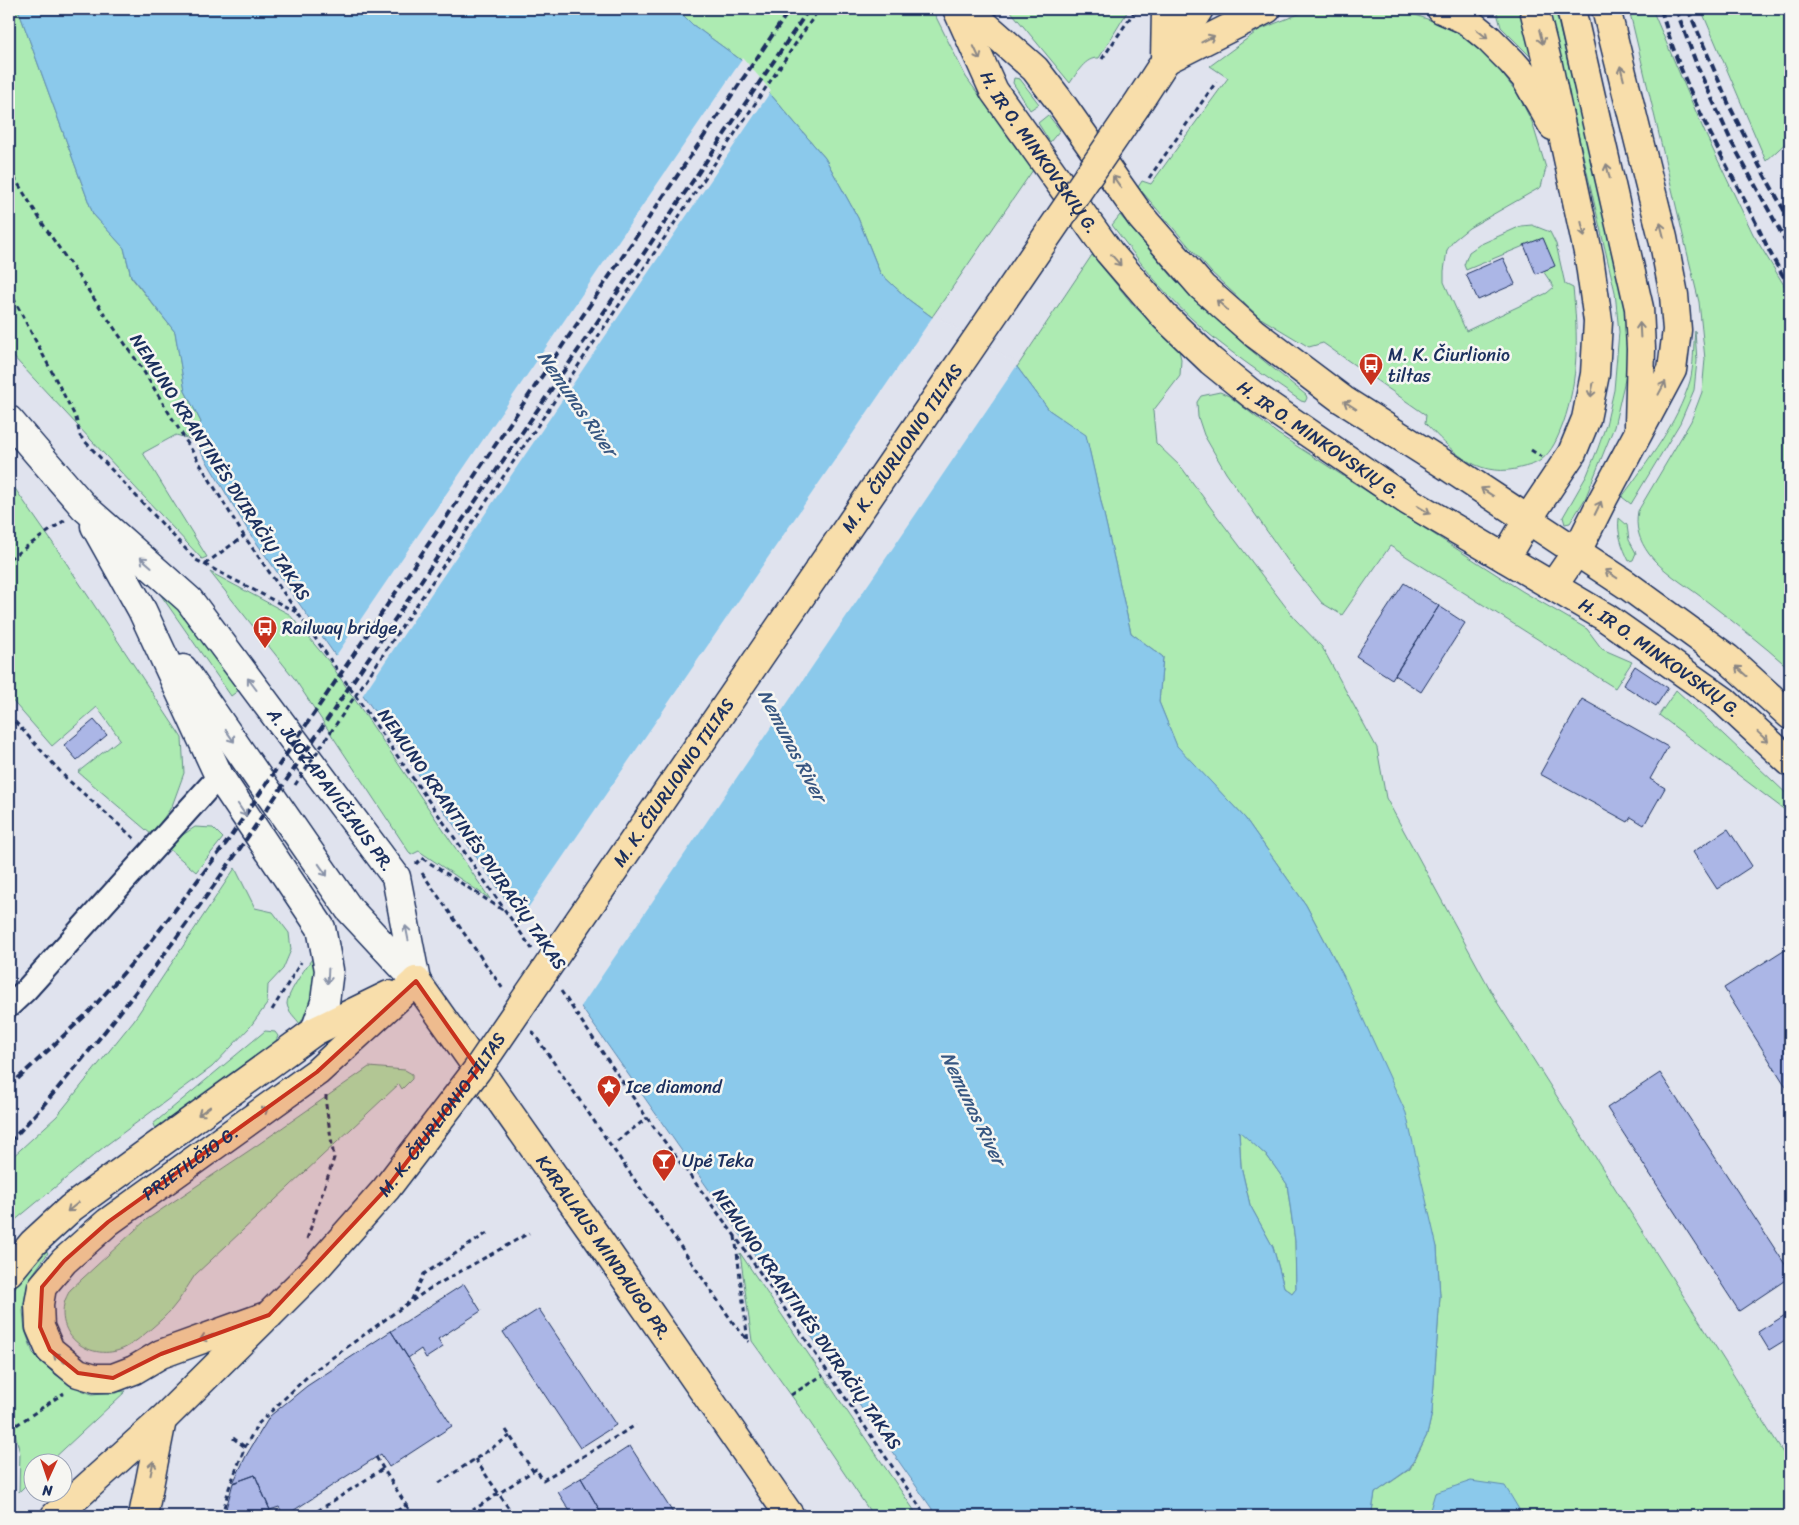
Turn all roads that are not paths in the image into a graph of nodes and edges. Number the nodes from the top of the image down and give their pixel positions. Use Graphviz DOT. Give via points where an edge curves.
graph roads {
  1 [pos="956,9"];
  2 [pos="967,9"];
  3 [pos="1166,9"];
  4 [pos="1199,9"];
  5 [pos="1268,9"];
  6 [pos="1441,9"];
  7 [pos="1534,9"];
  8 [pos="1570,9"];
  9 [pos="1606,9"];
  10 [pos="1165,61"];
  11 [pos="1565,148"];
  12 [pos="9,420"];
  13 [pos="1639,431"];
  14 [pos="84,507"];
  15 [pos="1528,519"];
  16 [pos="1577,552"];
  17 [pos="1505,558"];
  18 [pos="1553,586"];
  19 [pos="142,610"];
  20 [pos="1790,715"];
  21 [pos="1790,762"];
  22 [pos="219,776"];
  23 [pos="416,981"];
  24 [pos="9,1006"];
  25 [pos="314,1031"];
  26 [pos="9,1272"];
  27 [pos="269,1314"];
  28 [pos="162,1420"];
  29 [pos="55,1516"];
  30 [pos="143,1516"];
  31 [pos="790,1516"];
  1 -- 17 [label="main road, H. IR O. MINKOVSKIŲ G., one-way" via="994,91 1109,252 1164,316 1252,395 1408,501"];
  15 -- 2 [label="main road, H. IR O. MINKOVSKIŲ G., one-way" via="1343,400 1254,334 1202,286 1141,217 1035,69"];
  3 -- 10 [label="main road"];
  4 -- 10 [label="main road"];
  10 -- 5 [label="main road, one-way"];
  6 -- 11 [label="main road, one-way" via="1466,20 1512,62 1525,77"];
  7 -- 11 [label="main road, one-way"];
  13 -- 8 [label="main road, one-way" via="1639,308"];
  13 -- 9 [label="main road, one-way" via="1672,370 1678,330 1664,238"];
  10 -- 27 [label="main road, M. K. ČIURLIONIO TILTAS, bridge" via="477,1070 386,1189 316,1268"];
  11 -- 15 [label="main road, one-way" via="1589,257 1598,321 1595,374 1586,419 1572,453"];
  12 -- 14 [label="main road, A. JUOZAPAVIČIAUS PR."];
  16 -- 13 [label="main road, one-way"];
  14 -- 19 [label="main road, A. JUOZAPAVIČIAUS PR."];
  23 -- 14 [label="main road, A. JUOZAPAVIČIAUS PR., one-way" via="396,877 189,600"];
  15 -- 16 [label="main road, H. IR O. MINKOVSKIŲ G."];
  15 -- 17 [label="main road"];
  16 -- 18 [label="main road"];
  20 -- 16 [label="main road, H. IR O. MINKOVSKIŲ G., one-way" via="1727,658"];
  17 -- 18 [label="main road, H. IR O. MINKOVSKIŲ G."];
  18 -- 21 [label="main road, H. IR O. MINKOVSKIŲ G., one-way" via="1605,617 1724,701"];
  19 -- 22 [label="main road, A. JUOZAPAVIČIAUS PR."];
  19 -- 23 [label="main road, A. JUOZAPAVIČIAUS PR., one-way" via="349,909"];
  22 -- 24 [label="street"];
  22 -- 25 [label="main road, A. JUOZAPAVIČIAUS PR., one-way" via="321,928 329,970 326,1002"];
  23 -- 25 [label="main road, PRIETILČIO G."];
  27 -- 23 [label="main road, PRIETILČIO G., one-way" via="161,1354 113,1378 95,1378 78,1373 50,1350 40,1327 39,1304 42,1287 64,1261 108,1222 317,1072"];
  23 -- 31 [label="main road, KARALIAUS MINDAUGO PR."];
  25 -- 26 [label="main road, PRIETILČIO G., one-way" via="72,1208 32,1243"];
  27 -- 28 [label="main road"];
  28 -- 29 [label="main road"];
  30 -- 28 [label="main road, one-way"];
}
